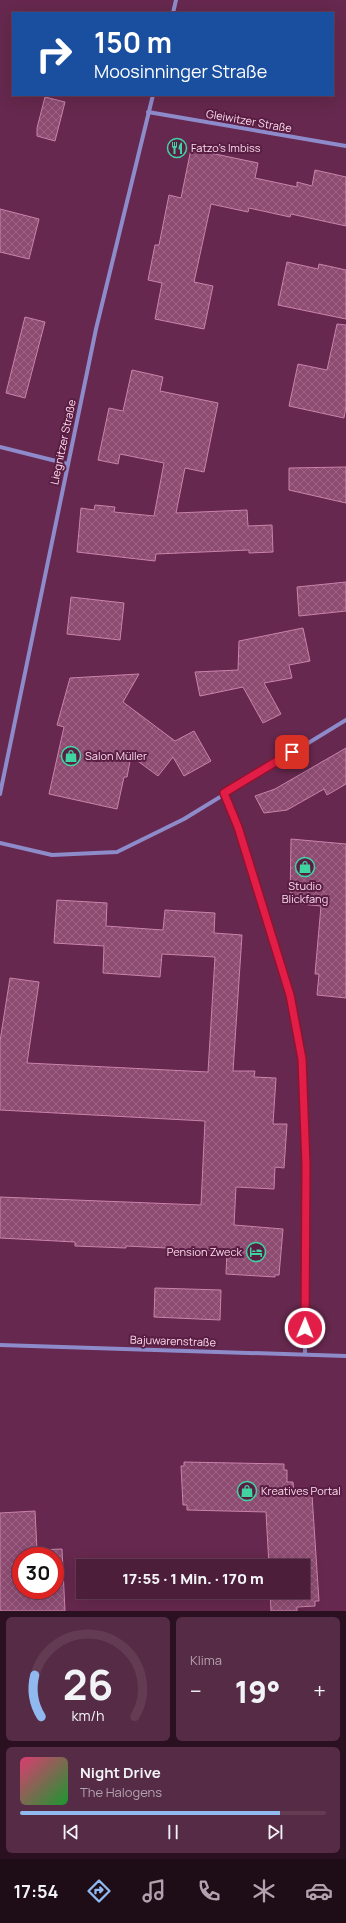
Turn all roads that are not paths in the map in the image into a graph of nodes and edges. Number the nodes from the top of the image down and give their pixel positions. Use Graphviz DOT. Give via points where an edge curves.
graph roads {
  1 [pos="176,0"];
  2 [pos="173,12"];
  3 [pos="152,96"];
  4 [pos="148,112"];
  5 [pos="346,146"];
  6 [pos="0,447"];
  7 [pos="68,464"];
  8 [pos="346,720"];
  9 [pos="224,793"];
  10 [pos="0,794"];
  11 [pos="0,843"];
  12 [pos="0,1345"];
  13 [pos="305,1354"];
  14 [pos="346,1356"];
  1 -- 2 [label="street"];
  3 -- 4 [label="street, Liegnitzer Straße"];
  4 -- 5 [label="street, Gleiwitzer Straße"];
  4 -- 7 [label="street, Liegnitzer Straße" via="105,288"];
  6 -- 7 [label="street"];
  7 -- 10 [label="street, Liegnitzer Straße"];
  8 -- 9 [label="street"];
  9 -- 11 [label="street" via="184,819 116,852 52,855"];
  9 -- 13 [label="street" via="238,827 290,995 302,1059 306,1172"];
  12 -- 13 [label="street, Bajuwarenstraße"];
  13 -- 14 [label="street, Bajuwarenstraße"];
}
